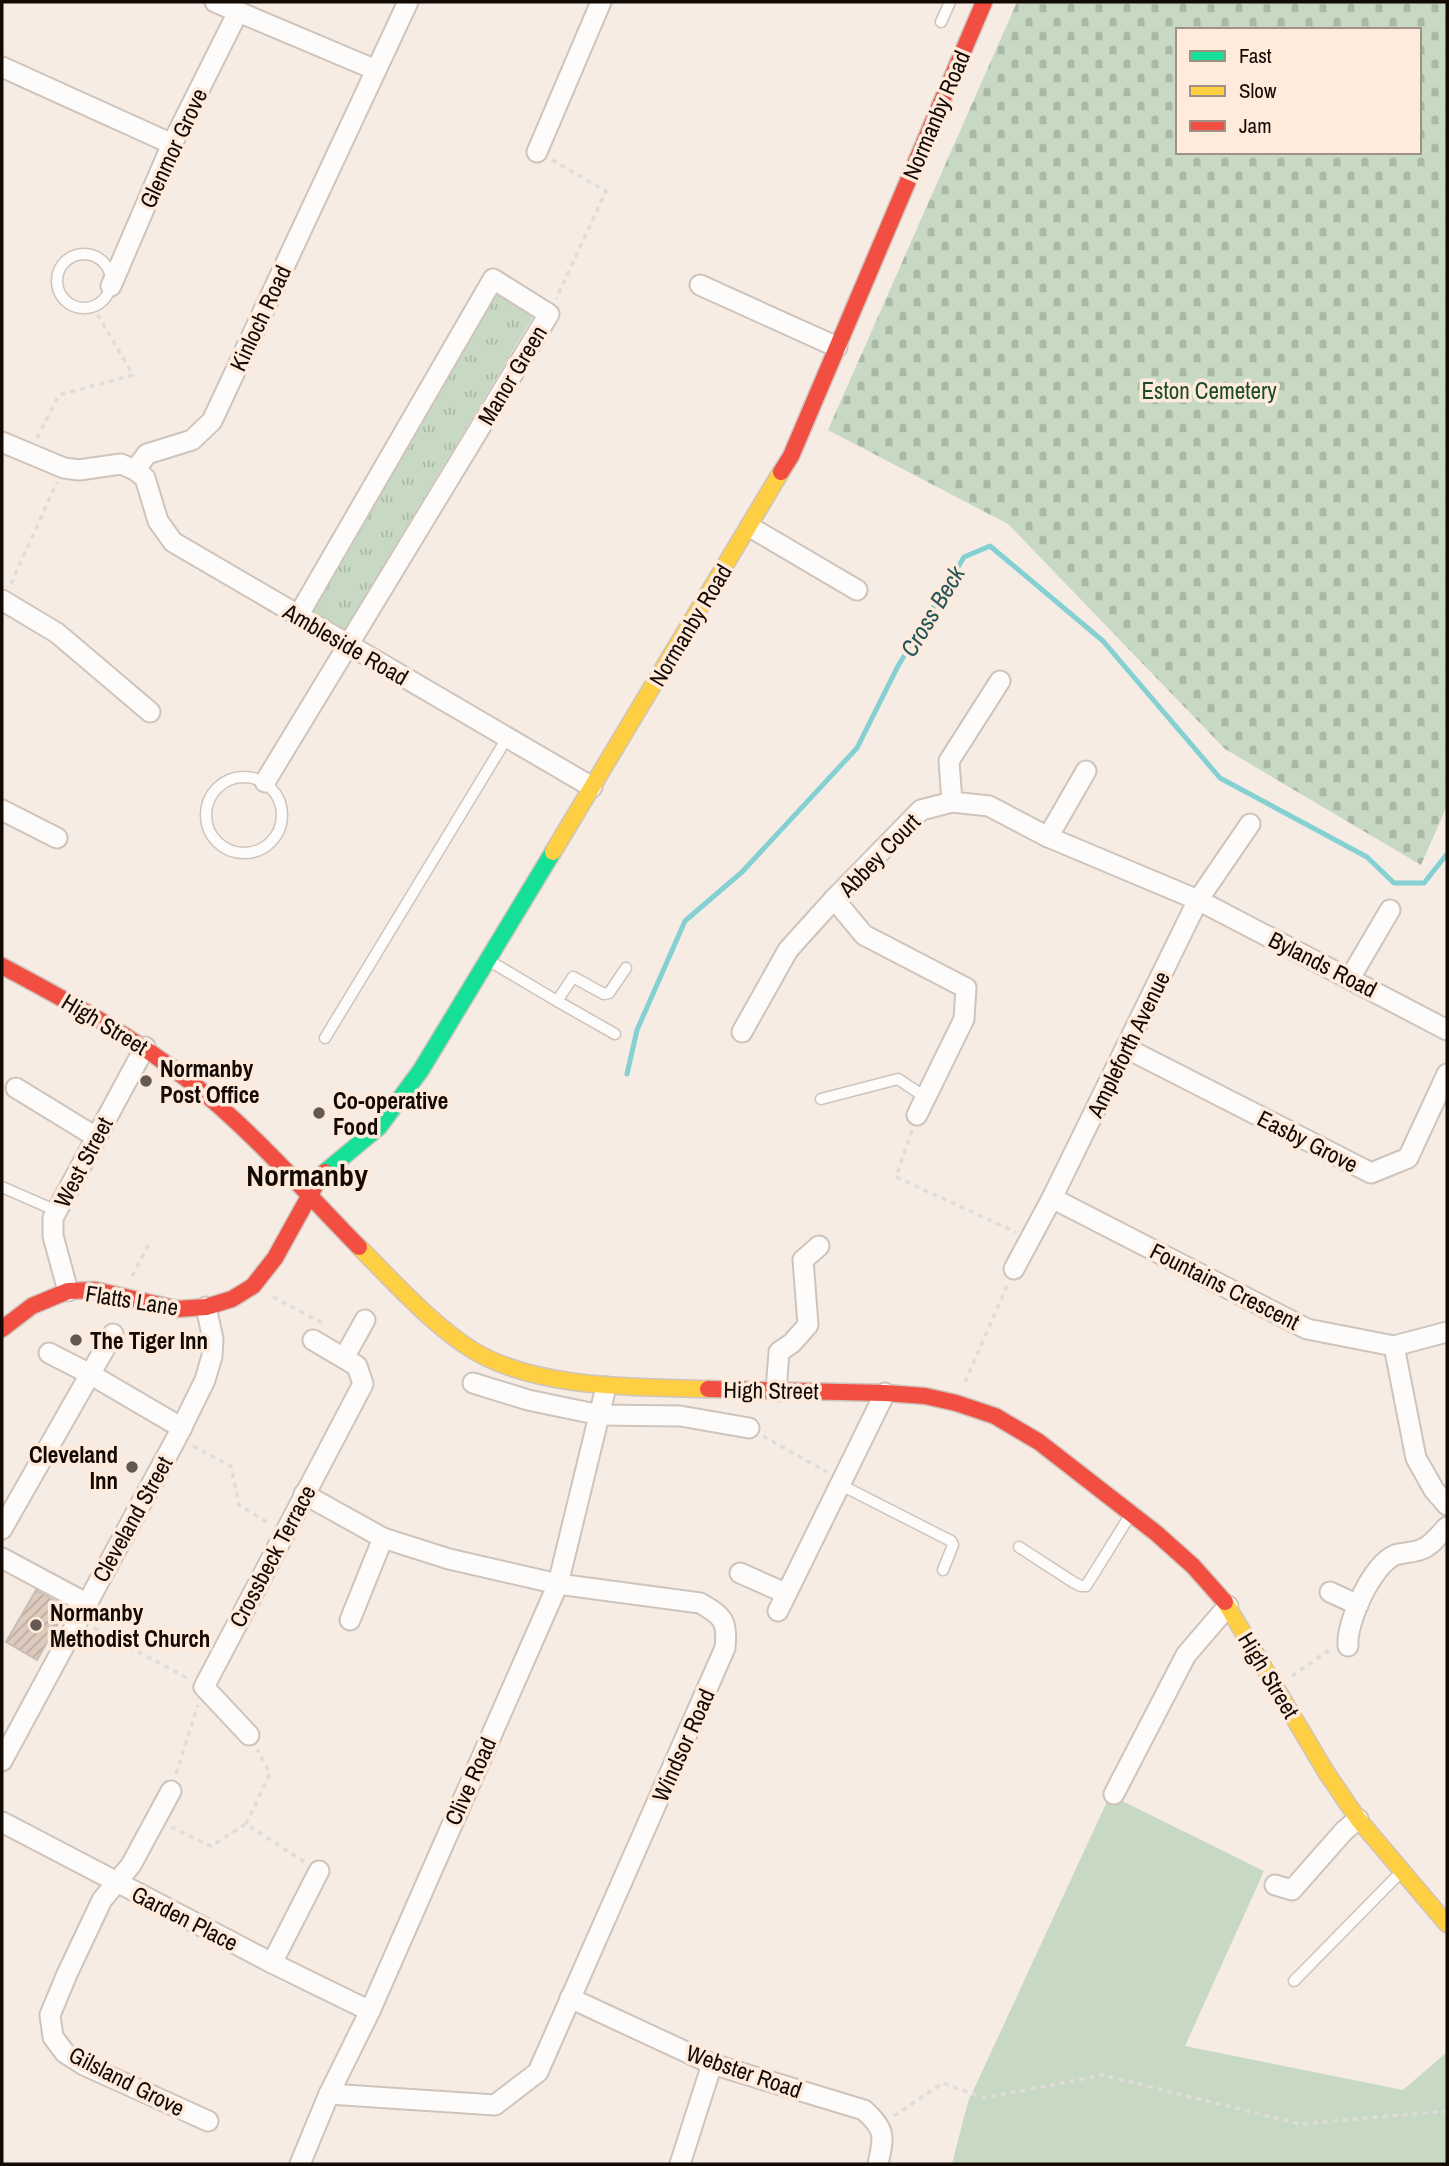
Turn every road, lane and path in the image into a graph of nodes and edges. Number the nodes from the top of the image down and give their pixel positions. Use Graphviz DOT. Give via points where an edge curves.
graph roads {
  1 [pos="215,2"];
  2 [pos="408,2"];
  3 [pos="601,2"];
  4 [pos="950,2"];
  5 [pos="984,2"];
  6 [pos="238,12"];
  7 [pos="941,22"];
  8 [pos="2,67"];
  9 [pos="376,70"];
  10 [pos="172,144"];
  11 [pos="537,152"];
  12 [pos="700,285"];
  13 [pos="111,286"];
  14 [pos="93,307"];
  15 [pos="550,314"];
  16 [pos="836,347"];
  17 [pos="2,442"];
  18 [pos="30,452"];
  19 [pos="64,468"];
  20 [pos="135,470"];
  21 [pos="750,527"];
  22 [pos="857,590"];
  23 [pos="2,601"];
  24 [pos="298,616"];
  25 [pos="348,645"];
  26 [pos="1000,681"];
  27 [pos="150,712"];
  28 [pos="507,738"];
  29 [pos="1086,771"];
  30 [pos="265,782"];
  31 [pos="592,787"];
  32 [pos="953,802"];
  33 [pos="2,810"];
  34 [pos="1250,824"];
  35 [pos="57,838"];
  36 [pos="1048,838"];
  37 [pos="834,899"];
  38 [pos="1198,900"];
  39 [pos="1390,910"];
  40 [pos="488,960"];
  41 [pos="2,966"];
  42 [pos="626,968"];
  43 [pos="1350,978"];
  44 [pos="557,1001"];
  45 [pos="1447,1030"];
  46 [pos="742,1032"];
  47 [pos="615,1034"];
  48 [pos="325,1038"];
  49 [pos="145,1047"];
  50 [pos="1126,1048"];
  51 [pos="1447,1073"];
  52 [pos="16,1088"];
  53 [pos="821,1099"];
  54 [pos="921,1106"];
  55 [pos="96,1137"];
  56 [pos="2,1187"];
  57 [pos="309,1196"];
  58 [pos="1052,1198"];
  59 [pos="57,1211"];
  60 [pos="1029,1238"];
  61 [pos="819,1246"];
  62 [pos="1014,1269"];
  63 [pos="253,1286"];
  64 [pos="68,1291"];
  65 [pos="206,1307"];
  66 [pos="365,1320"];
  67 [pos="2,1329"];
  68 [pos="1447,1332"];
  69 [pos="113,1334"];
  70 [pos="313,1340"];
  71 [pos="1394,1346"];
  72 [pos="49,1353"];
  73 [pos="350,1362"];
  74 [pos="90,1374"];
  75 [pos="473,1383"];
  76 [pos="606,1387"];
  77 [pos="776,1391"];
  78 [pos="885,1393"];
  79 [pos="956,1403"];
  80 [pos="600,1415"];
  81 [pos="750,1428"];
  82 [pos="179,1433"];
  83 [pos="840,1482"];
  84 [pos="304,1494"];
  85 [pos="1447,1505"];
  86 [pos="1131,1513"];
  87 [pos="1447,1527"];
  88 [pos="2,1529"];
  89 [pos="284,1532"];
  90 [pos="383,1538"];
  91 [pos="1019,1547"];
  92 [pos="2,1558"];
  93 [pos="943,1570"];
  94 [pos="740,1573"];
  95 [pos="558,1584"];
  96 [pos="1330,1592"];
  97 [pos="1357,1605"];
  98 [pos="1228,1606"];
  99 [pos="81,1611"];
  100 [pos="350,1620"];
  101 [pos="1348,1642"];
  102 [pos="204,1687"];
  103 [pos="1276,1687"];
  104 [pos="250,1734"];
  105 [pos="2,1761"];
  106 [pos="171,1791"];
  107 [pos="1114,1794"];
  108 [pos="1358,1819"];
  109 [pos="157,1820"];
  110 [pos="2,1822"];
  111 [pos="246,1824"];
  112 [pos="319,1871"];
  113 [pos="1402,1871"];
  114 [pos="117,1883"];
  115 [pos="1275,1885"];
  116 [pos="1447,1924"];
  117 [pos="272,1963"];
  118 [pos="1294,1981"];
  119 [pos="570,1998"];
  120 [pos="370,2011"];
  121 [pos="712,2064"];
  122 [pos="329,2094"];
  123 [pos="1447,2111"];
  124 [pos="208,2121"];
  125 [pos="880,2125"];
  126 [pos="300,2164"];
  127 [pos="680,2164"];
  128 [pos="877,2164"];
  1 -- 6 [label="street"];
  2 -- 9 [label="street, Kinloch Road"];
  3 -- 11 [label="street"];
  4 -- 7 [label="lane"];
  5 -- 16 [label="main road, Normanby Road"];
  6 -- 9 [label="street"];
  6 -- 10 [label="street, Glenmor Grove"];
  8 -- 10 [label="street"];
  9 -- 20 [label="street, Kinloch Road" via="212,421 192,440 147,454"];
  10 -- 13 [label="street, Glenmor Grove"];
  11 -- 15 [label="path" via="606,191"];
  12 -- 16 [label="street"];
  13 -- 14 [label="lane" via="108,295"];
  13 -- 14 [label="lane" via="111,274 100,258 79,253 63,262 56,281 63,299 79,308"];
  14 -- 18 [label="path" via="133,375 58,394"];
  15 -- 24 [label="street, Manor Green" via="493,279"];
  15 -- 25 [label="street, Manor Green"];
  16 -- 21 [label="main road, Normanby Road" via="791,456"];
  17 -- 18 [label="street"];
  18 -- 19 [label="street"];
  19 -- 20 [label="street" via="121,464"];
  19 -- 23 [label="path"];
  20 -- 24 [label="street, Ambleside Road" via="145,478 158,521 173,542"];
  21 -- 22 [label="street"];
  21 -- 31 [label="main road, Normanby Road"];
  23 -- 27 [label="street" via="57,633"];
  24 -- 25 [label="street, Ambleside Road"];
  25 -- 28 [label="street, Ambleside Road"];
  25 -- 30 [label="street, Manor Green"];
  26 -- 32 [label="street" via="949,761"];
  28 -- 31 [label="street, Ambleside Road"];
  28 -- 48 [label="lane"];
  29 -- 36 [label="street"];
  30 -- 30 [label="lane" via="240,776 212,792 205,817 216,841 225,848 251,853 264,848 278,833 282,807"];
  31 -- 40 [label="main road, Normanby Road"];
  32 -- 36 [label="street, Abbey Court" via="989,806"];
  32 -- 37 [label="street, Abbey Court" via="921,810"];
  33 -- 35 [label="street"];
  34 -- 38 [label="street, Ampleforth Avenue"];
  36 -- 38 [label="street, Abbey Court"];
  37 -- 46 [label="street" via="788,950"];
  37 -- 54 [label="street, Abbey Court" via="864,935 966,988 964,1019"];
  38 -- 43 [label="street, Bylands Road"];
  38 -- 50 [label="street, Ampleforth Avenue"];
  39 -- 43 [label="street"];
  40 -- 44 [label="lane"];
  40 -- 57 [label="main road, Normanby Road" via="396,1107 321,1175"];
  41 -- 49 [label="main road, High Street"];
  42 -- 44 [label="lane" via="609,993 573,977"];
  43 -- 45 [label="street, Bylands Road"];
  44 -- 47 [label="lane"];
  49 -- 55 [label="street, West Street"];
  49 -- 57 [label="main road, High Street" via="220,1107"];
  50 -- 51 [label="street, Easby Grove" via="1371,1173 1408,1158"];
  50 -- 58 [label="street, Ampleforth Avenue"];
  52 -- 55 [label="street"];
  53 -- 54 [label="lane" via="898,1079"];
  54 -- 60 [label="path" via="896,1177"];
  55 -- 59 [label="street, West Street"];
  56 -- 59 [label="lane"];
  57 -- 63 [label="main road, Flatts Lane" via="275,1258"];
  57 -- 76 [label="main road, High Street" via="447,1331 485,1357 537,1376"];
  58 -- 60 [label="street, Ampleforth Avenue"];
  58 -- 71 [label="street, Fountains Crescent" via="1307,1329"];
  59 -- 64 [label="street, West Street" via="52,1236"];
  60 -- 62 [label="street, Ampleforth Avenue"];
  61 -- 77 [label="street" via="803,1260 808,1325 779,1352"];
  62 -- 79 [label="path"];
  63 -- 65 [label="main road, Flatts Lane"];
  63 -- 70 [label="path" via="322,1323"];
  64 -- 65 [label="main road, Flatts Lane" via="95,1290 177,1309"];
  64 -- 67 [label="main road" via="32,1306"];
  65 -- 82 [label="street, Cleveland Street" via="212,1356"];
  66 -- 73 [label="street"];
  68 -- 71 [label="street, Fountains Crescent"];
  69 -- 74 [label="street"];
  70 -- 73 [label="street"];
  71 -- 85 [label="street" via="1416,1458"];
  72 -- 74 [label="street"];
  73 -- 84 [label="street, Crossbeck Terrace" via="363,1384"];
  74 -- 82 [label="street"];
  74 -- 88 [label="street"];
  75 -- 80 [label="street"];
  76 -- 77 [label="main road, High Street"];
  76 -- 80 [label="street, Clive Road"];
  77 -- 78 [label="main road, High Street"];
  78 -- 79 [label="main road, High Street"];
  78 -- 83 [label="street"];
  79 -- 86 [label="main road, High Street" via="995,1416 1038,1442"];
  80 -- 81 [label="street" via="680,1416"];
  80 -- 95 [label="street, Clive Road"];
  81 -- 83 [label="path"];
  82 -- 89 [label="path" via="231,1466 239,1505"];
  82 -- 99 [label="street, Cleveland Street"];
  83 -- 93 [label="lane" via="951,1541"];
  83 -- 94 [label="street" via="781,1602"];
  84 -- 89 [label="street, Crossbeck Terrace"];
  84 -- 90 [label="street, Windsor Road"];
  86 -- 91 [label="lane" via="1086,1586 1073,1583"];
  86 -- 98 [label="main road, High Street" via="1193,1566"];
  87 -- 97 [label="street" via="1424,1549 1394,1556 1380,1566"];
  89 -- 102 [label="street, Crossbeck Terrace"];
  90 -- 95 [label="street, Windsor Road" via="449,1559"];
  90 -- 100 [label="street"];
  92 -- 99 [label="street"];
  95 -- 119 [label="street, Windsor Road" via="700,1603 718,1613 727,1628 725,1648"];
  95 -- 120 [label="street, Clive Road"];
  96 -- 97 [label="street"];
  97 -- 101 [label="street"];
  98 -- 103 [label="main road, High Street"];
  98 -- 107 [label="street" via="1186,1655"];
  99 -- 102 [label="path"];
  99 -- 105 [label="street, Cleveland Street"];
  101 -- 103 [label="path"];
  102 -- 104 [label="street"];
  102 -- 106 [label="path"];
  103 -- 108 [label="main road, High Street"];
  104 -- 111 [label="path" via="270,1773"];
  106 -- 109 [label="street"];
  108 -- 113 [label="main road, High Street"];
  108 -- 115 [label="street" via="1292,1890"];
  109 -- 111 [label="path" via="211,1846"];
  109 -- 114 [label="street"];
  110 -- 114 [label="street, Garden Place"];
  111 -- 112 [label="path"];
  112 -- 117 [label="street"];
  113 -- 116 [label="main road, High Street" via="1436,1904"];
  113 -- 118 [label="lane"];
  114 -- 117 [label="street, Garden Place"];
  114 -- 124 [label="street, Gilsland Grove" via="102,1900 50,2015 54,2037 65,2053 84,2064"];
  117 -- 120 [label="street, Garden Place"];
  119 -- 121 [label="street, Webster Road"];
  119 -- 122 [label="street, Windsor Road" via="538,2072 495,2105"];
  120 -- 122 [label="street, Clive Road"];
  121 -- 125 [label="street, Webster Road" via="864,2110"];
  121 -- 127 [label="street"];
  122 -- 126 [label="street, Clive Road"];
  123 -- 125 [label="path" via="1300,2124 1103,2075 984,2098 943,2083"];
  125 -- 128 [label="street" via="883,2139"];
}
